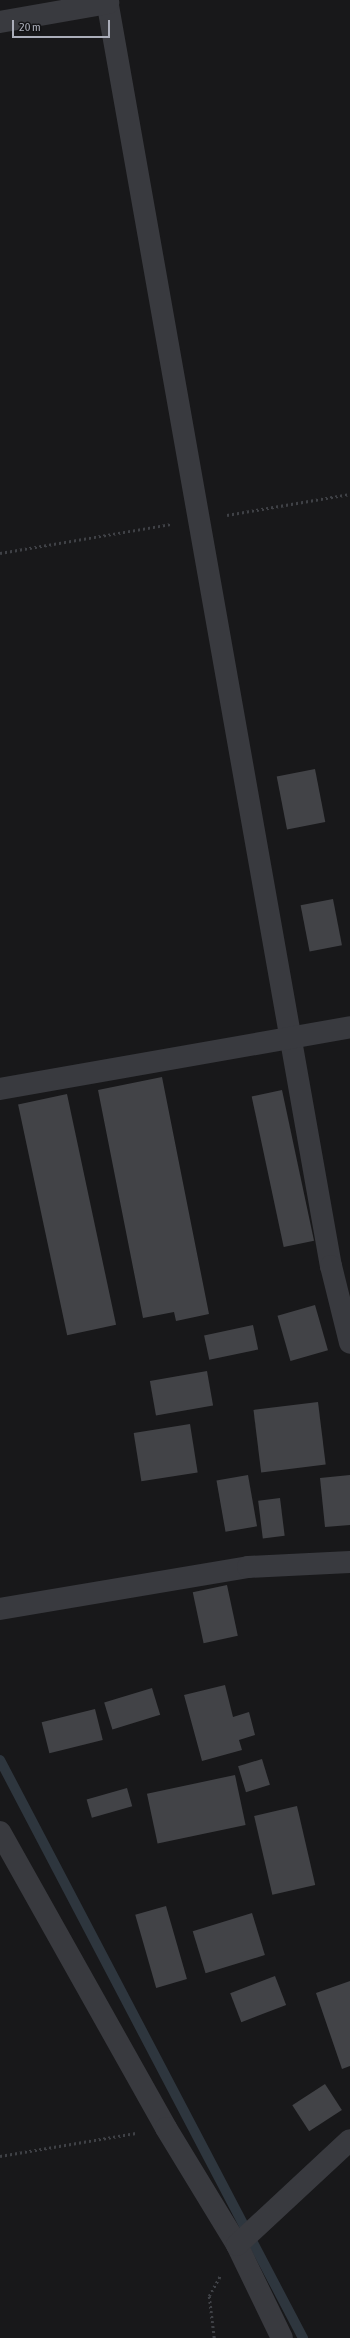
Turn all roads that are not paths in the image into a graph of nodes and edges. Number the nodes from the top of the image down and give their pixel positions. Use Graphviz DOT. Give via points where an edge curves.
graph roads {
  1 [pos="107,2"];
  2 [pos="0,22"];
  3 [pos="350,1027"];
  4 [pos="290,1038"];
  5 [pos="0,1089"];
  6 [pos="350,1343"];
  7 [pos="350,1562"];
  8 [pos="0,1609"];
  9 [pos="0,1832"];
  10 [pos="350,2140"];
  11 [pos="237,2245"];
  12 [pos="282,2338"];
  1 -- 2 [label="street"];
  1 -- 4 [label="street"];
  3 -- 4 [label="street"];
  4 -- 5 [label="street"];
  4 -- 6 [label="street" via="331,1266"];
  7 -- 8 [label="street" via="248,1567"];
  9 -- 11 [label="street" via="166,2128"];
  10 -- 11 [label="street"];
  11 -- 12 [label="street"];
}
